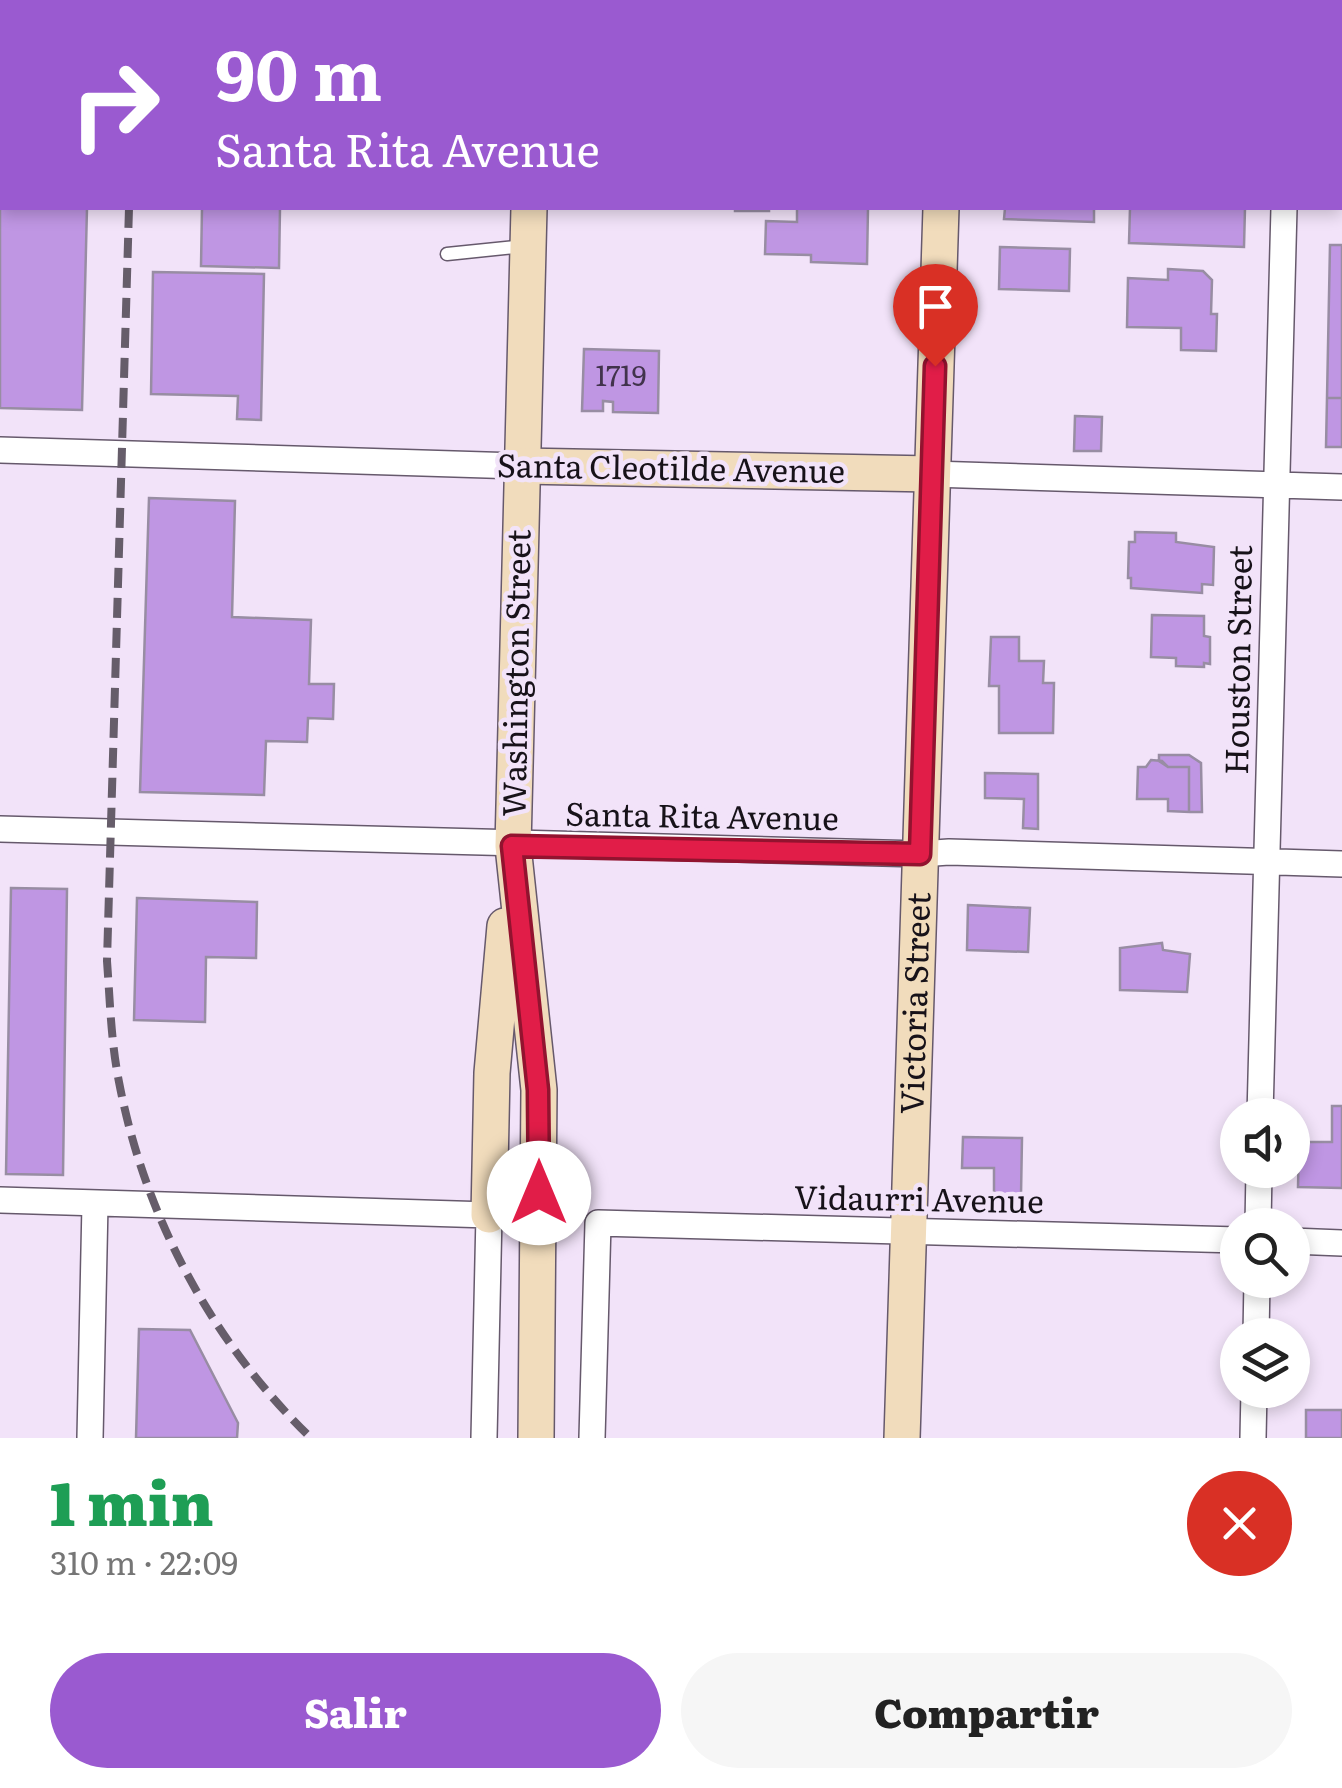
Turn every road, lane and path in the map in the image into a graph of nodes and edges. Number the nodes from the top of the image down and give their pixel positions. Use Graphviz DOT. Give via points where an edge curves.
graph roads {
  1 [pos="529,210"];
  2 [pos="941,210"];
  3 [pos="1284,210"];
  4 [pos="528,246"];
  5 [pos="447,254"];
  6 [pos="0,450"];
  7 [pos="522,466"];
  8 [pos="932,474"];
  9 [pos="1276,484"];
  10 [pos="1342,487"];
  11 [pos="0,830"];
  12 [pos="512,846"];
  13 [pos="920,854"];
  14 [pos="1266,862"];
  15 [pos="1342,864"];
  16 [pos="1260,1098"];
  17 [pos="0,1200"];
  18 [pos="95,1204"];
  19 [pos="489,1214"];
  20 [pos="908,1234"];
  21 [pos="1220,1240"];
  22 [pos="1310,1241"];
  23 [pos="1342,1242"];
  24 [pos="1254,1408"];
  25 [pos="90,1438"];
  26 [pos="484,1438"];
  27 [pos="536,1438"];
  28 [pos="592,1438"];
  29 [pos="902,1438"];
  30 [pos="1254,1438"];
  1 -- 4 [label="main road, Washington Street"];
  2 -- 8 [label="main road, Victoria Street"];
  3 -- 9 [label="street, Houston Street"];
  4 -- 5 [label="lane"];
  4 -- 7 [label="main road, Washington Street"];
  6 -- 7 [label="street, Santa Cleotilde Avenue"];
  7 -- 8 [label="main road, Santa Cleotilde Avenue"];
  7 -- 12 [label="main road, Washington Street"];
  8 -- 9 [label="street, Santa Cleotilde Avenue"];
  8 -- 13 [label="main road, Victoria Street"];
  9 -- 10 [label="street, Santa Cleotilde Avenue"];
  9 -- 14 [label="street, Houston Street"];
  11 -- 12 [label="street, Santa Rita Avenue"];
  12 -- 13 [label="street, Santa Rita Avenue"];
  12 -- 19 [label="main road" via="492,1073"];
  12 -- 27 [label="main road, Washington Street" via="538,1090"];
  13 -- 14 [label="street, Santa Rita Avenue"];
  13 -- 20 [label="main road, Victoria Street"];
  14 -- 15 [label="street, Santa Rita Avenue"];
  14 -- 16 [label="street, Houston Street"];
  17 -- 18 [label="street"];
  18 -- 19 [label="street"];
  18 -- 25 [label="street"];
  19 -- 26 [label="street"];
  20 -- 21 [label="street, Vidaurri Avenue"];
  20 -- 28 [label="street, Vidaurri Avenue" via="598,1223"];
  20 -- 29 [label="main road, Victoria Street"];
  22 -- 23 [label="street"];
  24 -- 30 [label="street"];
}
